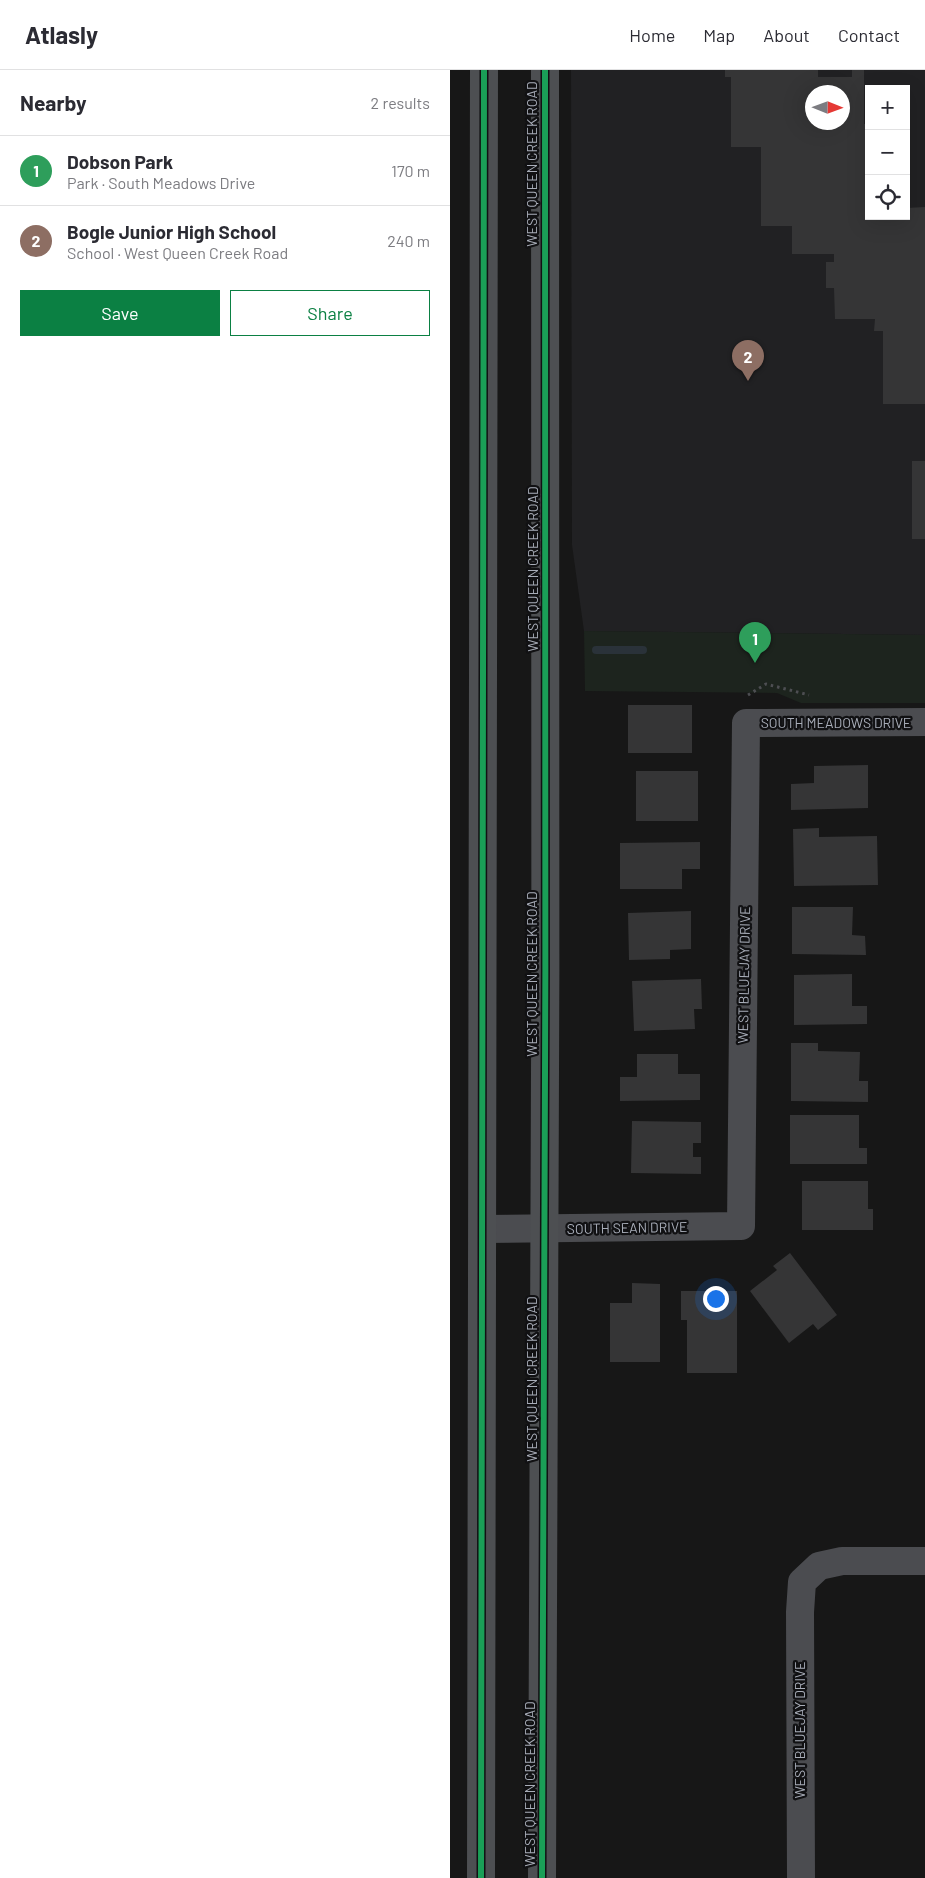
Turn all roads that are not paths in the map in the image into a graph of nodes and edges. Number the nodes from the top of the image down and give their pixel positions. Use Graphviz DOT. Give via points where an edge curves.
graph roads {
  1 [pos="484,70"];
  2 [pos="544,70"];
  3 [pos="925,722"];
  4 [pos="746,723"];
  5 [pos="741,1226"];
  6 [pos="483,1229"];
  7 [pos="545,1229"];
  8 [pos="925,1561"];
  9 [pos="481,1878"];
  10 [pos="542,1878"];
  11 [pos="801,1878"];
  1 -- 6 [label="main road"];
  2 -- 7 [label="main road, WEST QUEEN CREEK ROAD"];
  3 -- 4 [label="street, SOUTH MEADOWS DRIVE"];
  4 -- 5 [label="street, WEST BLUEJAY DRIVE"];
  5 -- 7 [label="street, SOUTH SEAN DRIVE"];
  6 -- 7 [label="street, SOUTH SEAN DRIVE"];
  6 -- 9 [label="main road"];
  7 -- 10 [label="main road, WEST QUEEN CREEK ROAD"];
  8 -- 11 [label="street, WEST BLUEJAY DRIVE" via="842,1561 819,1566 802,1582"];
}
